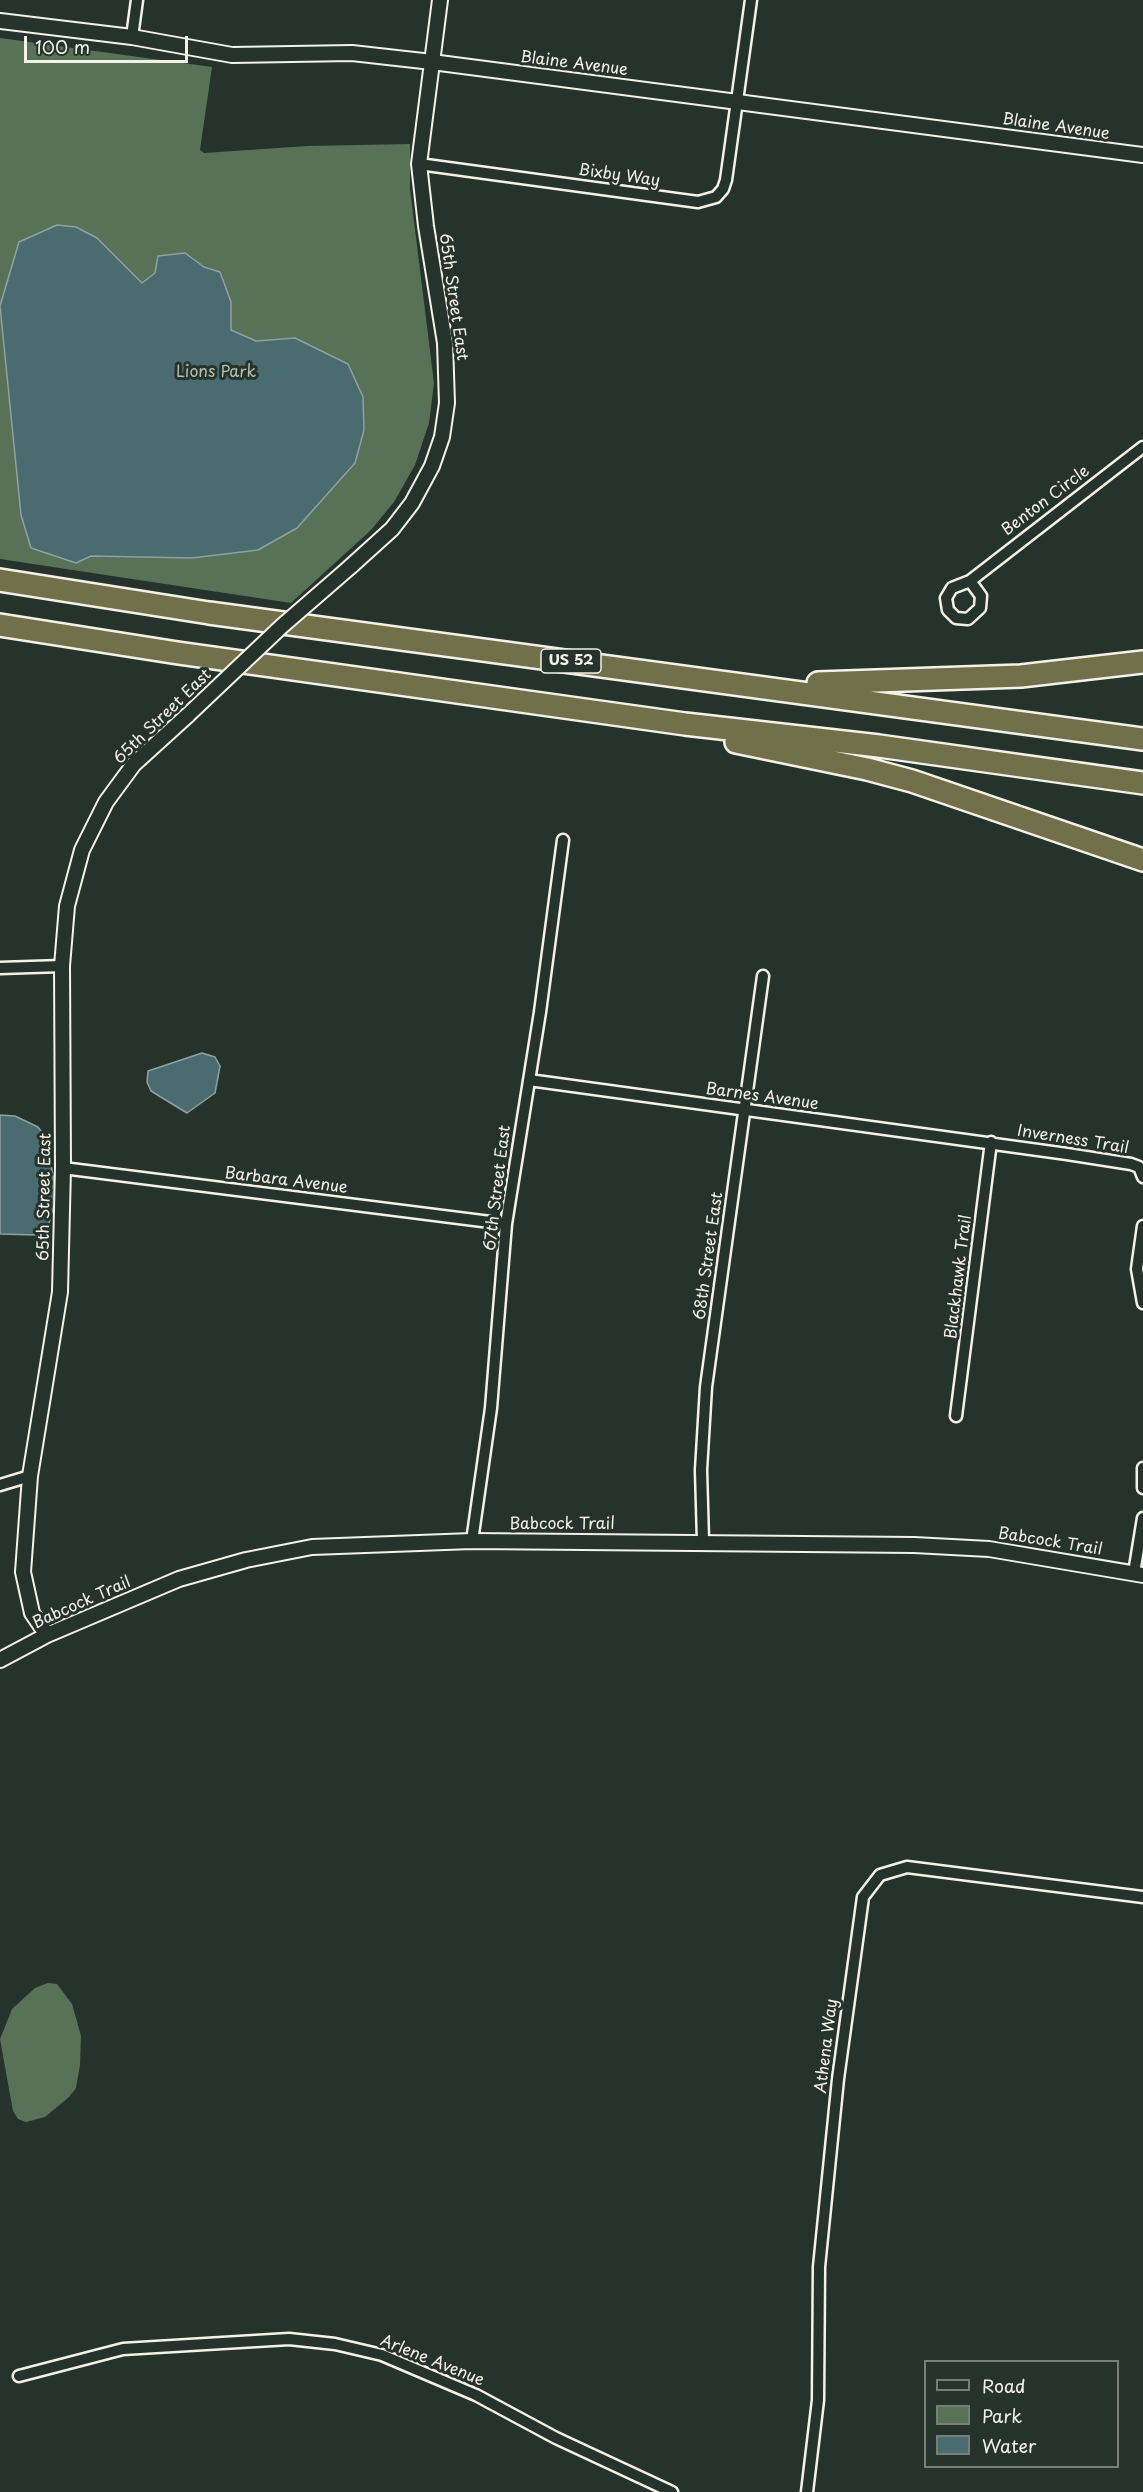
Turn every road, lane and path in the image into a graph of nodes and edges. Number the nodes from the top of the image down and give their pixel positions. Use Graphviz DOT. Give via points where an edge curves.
graph roads {
  1 [pos="137,0"];
  2 [pos="440,0"];
  3 [pos="751,0"];
  4 [pos="0,21"];
  5 [pos="132,37"];
  6 [pos="432,62"];
  7 [pos="738,102"];
  8 [pos="1143,155"];
  9 [pos="419,164"];
  10 [pos="1143,447"];
  11 [pos="0,580"];
  12 [pos="970,581"];
  13 [pos="0,625"];
  14 [pos="1143,662"];
  15 [pos="733,682"];
  16 [pos="685,724"];
  17 [pos="1143,740"];
  18 [pos="1143,783"];
  19 [pos="563,840"];
  20 [pos="1143,860"];
  21 [pos="62,966"];
  22 [pos="0,968"];
  23 [pos="763,976"];
  24 [pos="529,1080"];
  25 [pos="745,1110"];
  26 [pos="992,1142"];
  27 [pos="63,1168"];
  28 [pos="1143,1177"];
  29 [pos="506,1224"];
  30 [pos="1143,1226"];
  31 [pos="1143,1304"];
  32 [pos="956,1416"];
  33 [pos="1143,1468"];
  34 [pos="30,1476"];
  35 [pos="0,1485"];
  36 [pos="1143,1488"];
  37 [pos="1143,1518"];
  38 [pos="472,1541"];
  39 [pos="703,1541"];
  40 [pos="1138,1574"];
  41 [pos="47,1635"];
  42 [pos="0,1660"];
  43 [pos="1143,1897"];
  44 [pos="19,2376"];
  45 [pos="672,2492"];
  46 [pos="807,2492"];
  1 -- 5 [label="street"];
  2 -- 6 [label="street, 65th Street East"];
  3 -- 7 [label="street"];
  4 -- 5 [label="street, Blaine Avenue"];
  5 -- 6 [label="street, Blaine Avenue" via="232,55 352,53"];
  6 -- 7 [label="street, Blaine Avenue"];
  6 -- 9 [label="street, 65th Street East"];
  7 -- 8 [label="street, Blaine Avenue"];
  7 -- 9 [label="street, Bixby Way" via="726,180 723,189 707,201"];
  9 -- 21 [label="street, 65th Street East, bridge" via="445,343 447,403 442,437 432,466 392,529 135,764 101,811 82,850 67,906"];
  10 -- 12 [label="street, Benton Circle"];
  11 -- 15 [label="highway, US 52" via="208,613"];
  13 -- 16 [label="highway" via="178,654"];
  14 -- 15 [label="highway" via="939,681"];
  15 -- 17 [label="highway, US 52"];
  16 -- 18 [label="highway"];
  16 -- 20 [label="highway" via="709,736 912,782"];
  19 -- 24 [label="street, 67th Street East"];
  21 -- 22 [label="street"];
  21 -- 27 [label="street, 65th Street East"];
  23 -- 25 [label="street, 68th Street East"];
  24 -- 25 [label="street, Barnes Avenue"];
  24 -- 29 [label="street, 67th Street East"];
  25 -- 26 [label="street, Barnes Avenue"];
  25 -- 39 [label="street, 68th Street East" via="706,1387 701,1470"];
  26 -- 28 [label="street, Inverness Trail" via="1131,1164 1139,1167"];
  26 -- 32 [label="street, Blackhawk Trail"];
  27 -- 29 [label="street, Barbara Avenue"];
  27 -- 34 [label="street, 65th Street East" via="60,1292"];
  29 -- 38 [label="street, 67th Street East" via="491,1408"];
  30 -- 31 [label="street" via="1137,1269"];
  33 -- 36 [label="street"];
  34 -- 35 [label="street"];
  34 -- 41 [label="street, 65th Street East" via="23,1572 32,1613"];
  37 -- 40 [label="street"];
  38 -- 39 [label="street, Babcock Trail"];
  38 -- 41 [label="street, Babcock Trail" via="312,1547 246,1560 179,1579"];
  39 -- 40 [label="street, Babcock Trail" via="989,1549"];
  41 -- 42 [label="street, Babcock Trail"];
  43 -- 46 [label="street, Athena Way" via="908,1868 880,1875 863,1897 838,2079 819,2267 818,2400"];
  44 -- 45 [label="street, Arlene Avenue" via="123,2349 289,2339 335,2344 382,2355 476,2395 556,2438"];
}
